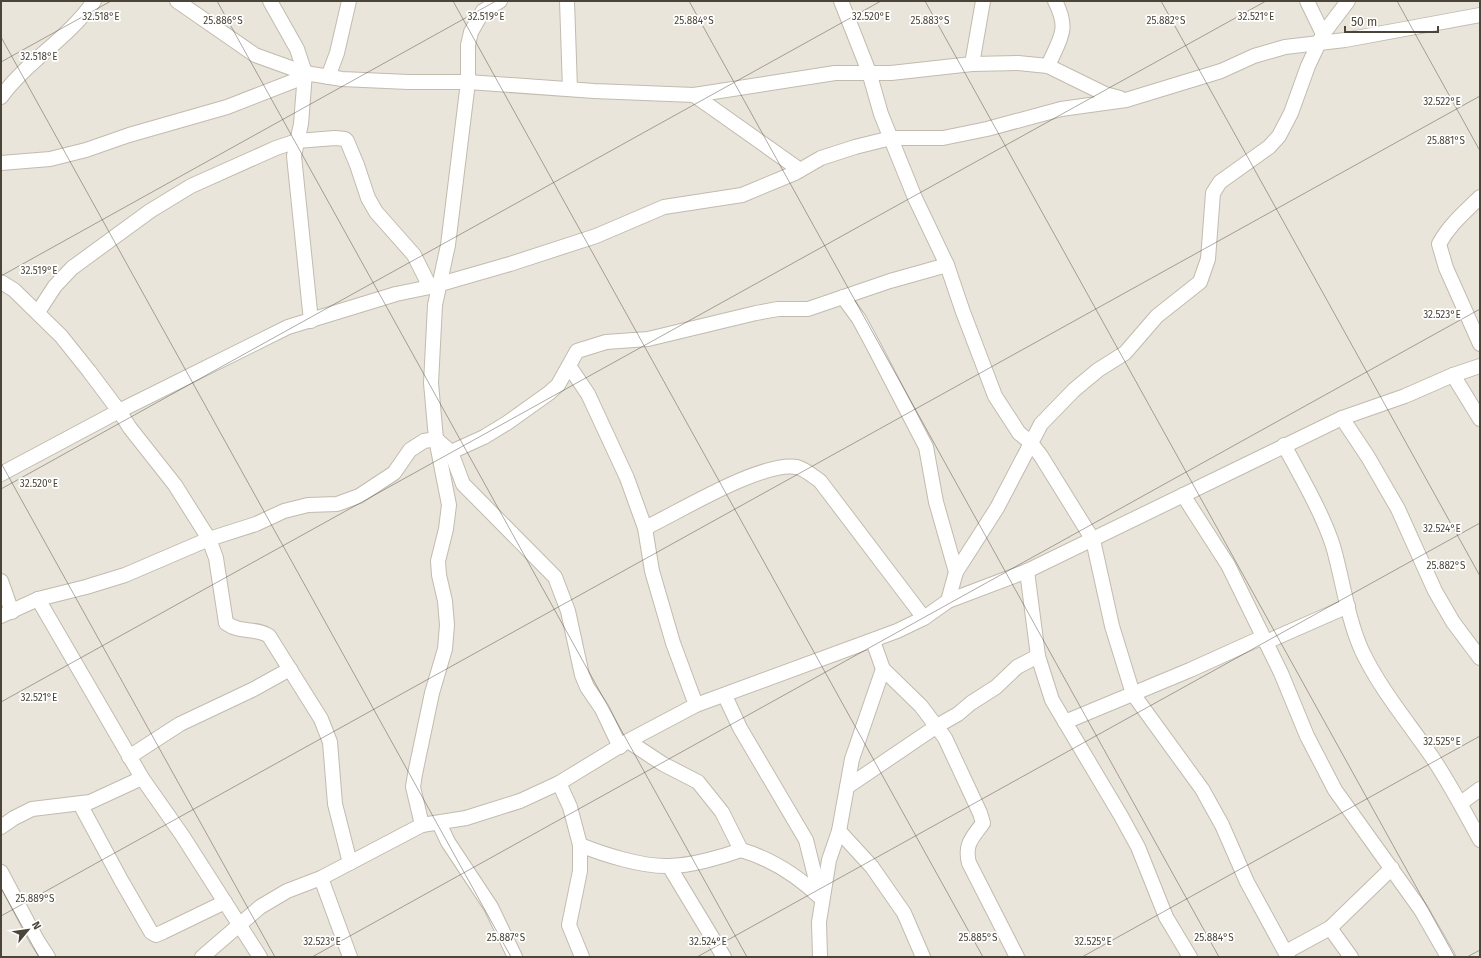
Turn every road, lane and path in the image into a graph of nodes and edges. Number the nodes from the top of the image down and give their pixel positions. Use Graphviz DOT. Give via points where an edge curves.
graph roads {
  1 [pos="94,1"];
  2 [pos="177,1"];
  3 [pos="270,1"];
  4 [pos="349,1"];
  5 [pos="500,1"];
  6 [pos="567,1"];
  7 [pos="842,1"];
  8 [pos="983,1"];
  9 [pos="1055,1"];
  10 [pos="1307,1"];
  11 [pos="1348,1"];
  12 [pos="1480,15"];
  13 [pos="1321,39"];
  14 [pos="972,64"];
  15 [pos="1048,66"];
  16 [pos="869,72"];
  17 [pos="304,75"];
  18 [pos="328,77"];
  19 [pos="468,82"];
  20 [pos="570,89"];
  21 [pos="694,95"];
  22 [pos="1,96"];
  23 [pos="1126,100"];
  24 [pos="891,138"];
  25 [pos="297,141"];
  26 [pos="1,163"];
  27 [pos="800,170"];
  28 [pos="1480,198"];
  29 [pos="947,265"];
  30 [pos="1,282"];
  31 [pos="435,285"];
  32 [pos="843,297"];
  33 [pos="38,312"];
  34 [pos="311,321"];
  35 [pos="1480,344"];
  36 [pos="570,366"];
  37 [pos="1480,366"];
  38 [pos="1453,375"];
  39 [pos="119,410"];
  40 [pos="1342,418"];
  41 [pos="1480,419"];
  42 [pos="436,438"];
  43 [pos="1031,444"];
  44 [pos="1284,445"];
  45 [pos="451,452"];
  46 [pos="1,474"];
  47 [pos="1183,495"];
  48 [pos="645,528"];
  49 [pos="209,539"];
  50 [pos="1093,540"];
  51 [pos="1027,571"];
  52 [pos="956,572"];
  53 [pos="1,581"];
  54 [pos="38,599"];
  55 [pos="948,601"];
  56 [pos="1348,606"];
  57 [pos="7,614"];
  58 [pos="924,618"];
  59 [pos="1265,639"];
  60 [pos="873,641"];
  61 [pos="1038,656"];
  62 [pos="1480,658"];
  63 [pos="290,669"];
  64 [pos="883,669"];
  65 [pos="1133,694"];
  66 [pos="725,696"];
  67 [pos="696,705"];
  68 [pos="1065,722"];
  69 [pos="937,726"];
  70 [pos="624,744"];
  71 [pos="129,757"];
  72 [pos="142,778"];
  73 [pos="559,783"];
  74 [pos="847,787"];
  75 [pos="1480,788"];
  76 [pos="1461,803"];
  77 [pos="80,804"];
  78 [pos="439,823"];
  79 [pos="422,825"];
  80 [pos="1,827"];
  81 [pos="839,831"];
  82 [pos="1480,840"];
  83 [pos="580,845"];
  84 [pos="741,850"];
  85 [pos="350,863"];
  86 [pos="669,866"];
  87 [pos="1392,868"];
  88 [pos="1,872"];
  89 [pos="321,878"];
  90 [pos="818,895"];
  91 [pos="225,902"];
  92 [pos="239,924"];
  93 [pos="1330,928"];
  94 [pos="1287,955"];
  95 [pos="822,956"];
  96 [pos="48,957"];
  97 [pos="202,957"];
  98 [pos="260,957"];
  99 [pos="350,957"];
  100 [pos="515,957"];
  101 [pos="582,957"];
  102 [pos="724,957"];
  103 [pos="923,957"];
  104 [pos="1017,957"];
  105 [pos="1190,957"];
  106 [pos="1351,957"];
  107 [pos="1448,957"];
  1 -- 22 [label="street" via="74,25 10,84"];
  2 -- 17 [label="street" via="255,54"];
  3 -- 17 [label="street" via="297,49"];
  4 -- 18 [label="street" via="337,53"];
  5 -- 19 [label="street" via="483,10 471,32 468,45"];
  6 -- 20 [label="street"];
  7 -- 16 [label="street"];
  8 -- 14 [label="street"];
  9 -- 15 [label="street" via="1061,12 1064,30"];
  10 -- 13 [label="street"];
  11 -- 13 [label="street"];
  12 -- 13 [label="street"];
  13 -- 23 [label="street" via="1254,56 1221,71"];
  13 -- 43 [label="street" via="1279,136 1269,147 1220,182 1213,193 1208,260 1200,282 1157,316 1124,353 1074,390 1042,424"];
  14 -- 15 [label="street" via="1018,63"];
  14 -- 16 [label="street" via="891,73"];
  15 -- 23 [label="street" via="1106,94"];
  16 -- 21 [label="street" via="835,73"];
  16 -- 24 [label="street"];
  17 -- 18 [label="street"];
  17 -- 25 [label="street"];
  17 -- 26 [label="street" via="227,107 86,150 50,159"];
  18 -- 19 [label="street" via="408,82"];
  19 -- 20 [label="street"];
  19 -- 31 [label="street" via="448,245"];
  20 -- 21 [label="street"];
  21 -- 27 [label="street"];
  23 -- 24 [label="street" via="1061,109 943,138"];
  24 -- 27 [label="street" via="821,158"];
  24 -- 29 [label="street" via="915,198"];
  25 -- 31 [label="street" via="335,138 347,141 358,165 368,198 376,212 414,255"];
  25 -- 33 [label="street" via="191,186 150,211 72,268 55,286"];
  25 -- 34 [label="street" via="295,171"];
  27 -- 31 [label="street" via="742,194 664,207 596,236"];
  28 -- 35 [label="street" via="1453,223 1439,244 1446,268"];
  29 -- 32 [label="street"];
  29 -- 43 [label="street" via="995,396 1019,433"];
  30 -- 33 [label="street"];
  31 -- 34 [label="street" via="396,294"];
  31 -- 42 [label="street" via="431,383"];
  32 -- 36 [label="street" via="808,309 764,312 648,338 606,342 577,351"];
  32 -- 52 [label="street" via="873,344 926,447 936,502"];
  33 -- 39 [label="street"];
  34 -- 39 [label="street" via="288,327"];
  36 -- 45 [label="street" via="558,385 549,393 484,437"];
  36 -- 48 [label="street" via="588,394 627,478"];
  37 -- 38 [label="street"];
  38 -- 40 [label="street" via="1405,396"];
  38 -- 41 [label="street"];
  39 -- 46 [label="street"];
  39 -- 49 [label="street" via="175,485"];
  40 -- 44 [label="street"];
  40 -- 62 [label="street" via="1398,509 1435,591 1453,622"];
  42 -- 45 [label="street"];
  42 -- 49 [label="street" via="424,441 410,450 394,473 359,496 337,504 308,505 284,511 256,524"];
  42 -- 79 [label="street" via="449,505 438,561 447,625 445,649 432,693 413,787"];
  43 -- 50 [label="street"];
  43 -- 52 [label="street" via="997,508"];
  44 -- 47 [label="street"];
  44 -- 56 [label="street" via="1332,544"];
  45 -- 70 [label="street" via="463,484 555,578 568,611 582,675"];
  47 -- 50 [label="street"];
  47 -- 59 [label="street" via="1228,565"];
  48 -- 58 [label="street" via="746,478 784,467 798,467 820,482"];
  48 -- 67 [label="street" via="652,570 672,643"];
  49 -- 54 [label="street" via="125,575"];
  49 -- 63 [label="street" via="216,558 226,623 234,629 263,632 269,636"];
  50 -- 51 [label="street"];
  50 -- 65 [label="street" via="1112,626"];
  51 -- 55 [label="street"];
  51 -- 61 [label="street"];
  52 -- 55 [label="street"];
  53 -- 57 [label="street"];
  54 -- 57 [label="street"];
  54 -- 71 [label="street"];
  55 -- 58 [label="street"];
  56 -- 59 [label="street"];
  56 -- 76 [label="street" via="1362,651"];
  58 -- 60 [label="street"];
  59 -- 65 [label="street"];
  59 -- 87 [label="street" via="1307,736 1335,790"];
  60 -- 64 [label="street"];
  60 -- 66 [label="street"];
  61 -- 68 [label="street" via="1052,700"];
  61 -- 69 [label="street" via="1017,667 996,687"];
  63 -- 71 [label="street" via="180,724"];
  63 -- 85 [label="street" via="321,719 330,742 335,804"];
  64 -- 69 [label="street"];
  64 -- 74 [label="street" via="852,760"];
  65 -- 68 [label="street"];
  65 -- 94 [label="street" via="1202,790 1222,825 1247,882"];
  66 -- 67 [label="street"];
  66 -- 90 [label="street" via="740,728 806,840"];
  67 -- 70 [label="street"];
  68 -- 105 [label="street" via="1138,847 1166,917"];
  69 -- 74 [label="street"];
  69 -- 104 [label="street" via="983,823 970,841 966,853 969,863"];
  70 -- 73 [label="street"];
  70 -- 84 [label="street" via="698,782 722,812"];
  71 -- 72 [label="street"];
  72 -- 77 [label="street" via="90,802"];
  72 -- 91 [label="street"];
  73 -- 78 [label="street" via="520,801 466,818"];
  73 -- 83 [label="street" via="570,807"];
  74 -- 81 [label="street"];
  75 -- 76 [label="street"];
  76 -- 82 [label="street"];
  77 -- 80 [label="street" via="32,809"];
  77 -- 91 [label="street" via="151,932 163,932"];
  78 -- 79 [label="street"];
  78 -- 100 [label="street" via="448,842 491,907"];
  79 -- 85 [label="street"];
  81 -- 90 [label="street"];
  81 -- 103 [label="street" via="872,867 904,913"];
  83 -- 86 [label="street" via="627,860"];
  83 -- 101 [label="street" via="580,871 569,925"];
  84 -- 86 [label="street" via="724,856"];
  84 -- 90 [label="street" via="777,865"];
  85 -- 89 [label="street"];
  86 -- 102 [label="street"];
  87 -- 93 [label="street"];
  87 -- 107 [label="street" via="1421,910"];
  88 -- 96 [label="street"];
  89 -- 92 [label="street" via="287,891 260,907"];
  89 -- 99 [label="street"];
  90 -- 95 [label="street"];
  91 -- 92 [label="street"];
  92 -- 97 [label="street"];
  92 -- 98 [label="street"];
  93 -- 94 [label="street"];
  93 -- 106 [label="street"];
}
